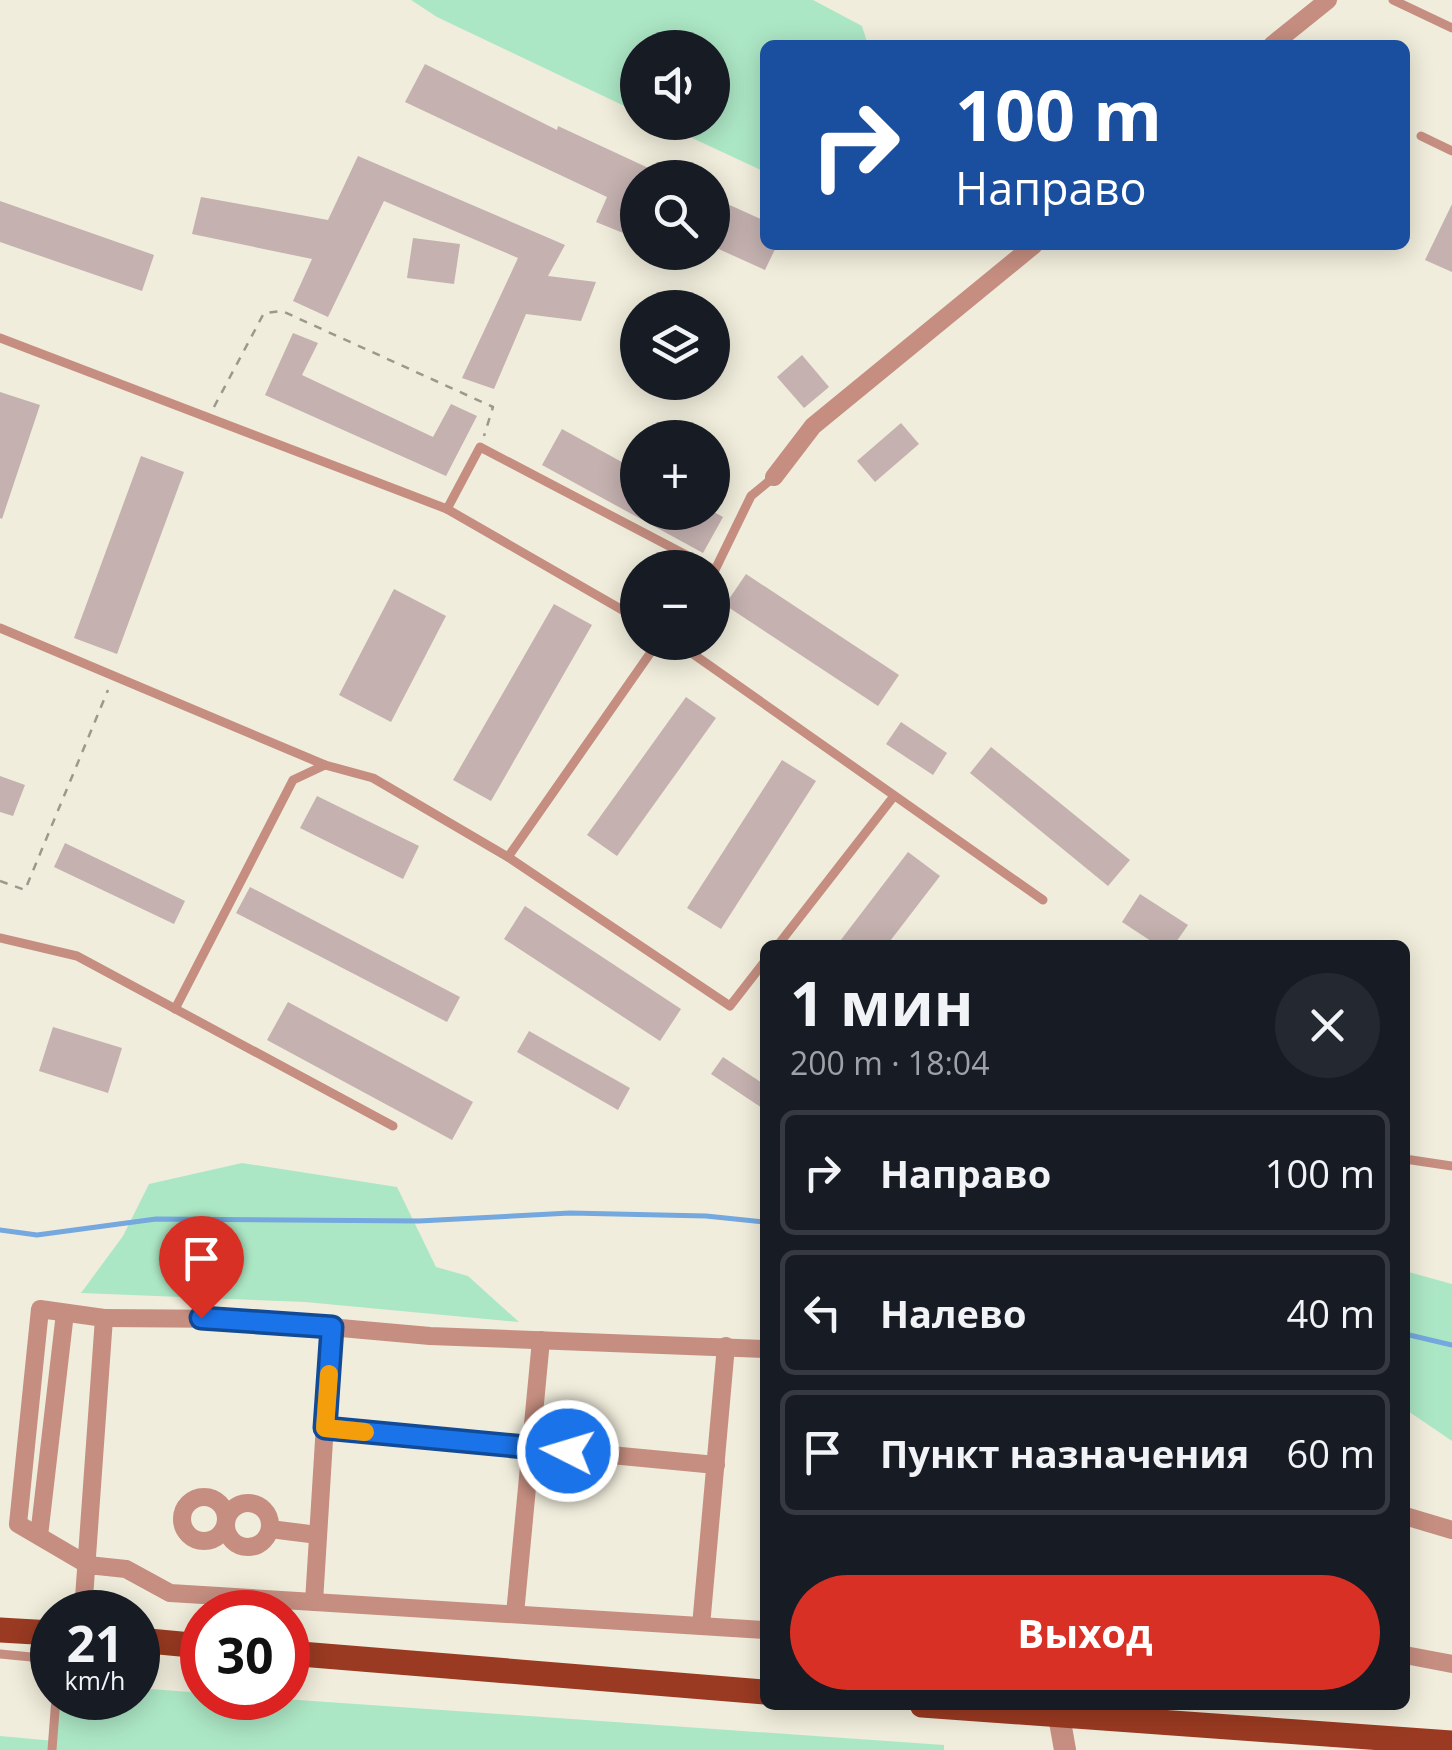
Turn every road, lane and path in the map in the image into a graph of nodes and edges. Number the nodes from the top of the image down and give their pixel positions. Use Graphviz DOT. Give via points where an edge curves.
graph roads {
  1 [pos="1328,0"];
  2 [pos="1393,0"];
  3 [pos="1452,28"];
  4 [pos="1278,40"];
  5 [pos="1421,136"];
  6 [pos="1452,150"];
  7 [pos="1028,250"];
  8 [pos="0,338"];
  9 [pos="209,418"];
  10 [pos="480,447"];
  11 [pos="774,477"];
  12 [pos="447,509"];
  13 [pos="674,550"];
  14 [pos="724,550"];
  15 [pos="620,609"];
  16 [pos="0,628"];
  17 [pos="645,660"];
  18 [pos="701,660"];
  19 [pos="114,676"];
  20 [pos="325,765"];
  21 [pos="894,796"];
  22 [pos="508,857"];
  23 [pos="0,882"];
  24 [pos="1043,900"];
  25 [pos="0,938"];
  26 [pos="782,940"];
  27 [pos="760,967"];
  28 [pos="175,1009"];
  29 [pos="393,1126"];
  30 [pos="1410,1160"];
  31 [pos="1452,1166"];
  32 [pos="104,1318"];
  33 [pos="332,1327"];
  34 [pos="541,1340"];
  35 [pos="726,1346"];
  36 [pos="760,1349"];
  37 [pos="325,1428"];
  38 [pos="531,1448"];
  39 [pos="716,1465"];
  40 [pos="1410,1517"];
  41 [pos="270,1530"];
  42 [pos="1452,1530"];
  43 [pos="318,1535"];
  44 [pos="88,1565"];
  45 [pos="85,1590"];
  46 [pos="314,1602"];
  47 [pos="515,1614"];
  48 [pos="701,1626"];
  49 [pos="0,1630"];
  50 [pos="760,1630"];
  51 [pos="30,1632"];
  52 [pos="0,1654"];
  53 [pos="310,1654"];
  54 [pos="30,1657"];
  55 [pos="1410,1657"];
  56 [pos="1452,1664"];
  57 [pos="760,1692"];
  58 [pos="985,1710"];
  59 [pos="1060,1716"];
  60 [pos="54,1720"];
  61 [pos="1452,1743"];
  62 [pos="52,1750"];
  63 [pos="1064,1750"];
  1 -- 4 [label="street"];
  2 -- 3 [label="lane"];
  5 -- 6 [label="lane"];
  7 -- 11 [label="street" via="814,426"];
  8 -- 9 [label="lane"];
  9 -- 10 [label="path" via="264,312 282,311 493,408"];
  9 -- 12 [label="lane"];
  10 -- 12 [label="lane"];
  10 -- 13 [label="lane"];
  11 -- 14 [label="lane" via="751,496"];
  12 -- 15 [label="lane"];
  16 -- 19 [label="lane"];
  17 -- 22 [label="lane"];
  18 -- 21 [label="lane"];
  19 -- 20 [label="lane"];
  19 -- 23 [label="path" via="25,890"];
  20 -- 22 [label="lane" via="372,778"];
  20 -- 28 [label="lane" via="293,780"];
  21 -- 24 [label="lane"];
  21 -- 26 [label="lane"];
  22 -- 27 [label="lane" via="730,1006"];
  25 -- 28 [label="lane" via="77,956"];
  28 -- 29 [label="lane"];
  30 -- 31 [label="lane"];
  32 -- 33 [label="street"];
  32 -- 44 [label="street"];
  32 -- 44 [label="street" via="40,1309 18,1524"];
  33 -- 34 [label="street"];
  33 -- 37 [label="street"];
  34 -- 35 [label="street"];
  34 -- 38 [label="street"];
  35 -- 36 [label="street"];
  35 -- 39 [label="street"];
  37 -- 38 [label="street"];
  37 -- 43 [label="street"];
  38 -- 39 [label="street"];
  38 -- 47 [label="street"];
  39 -- 48 [label="street"];
  40 -- 42 [label="street"];
  41 -- 41 [label="street" via="268,1515 250,1503 236,1506 226,1523 230,1539 243,1547 263,1542"];
  41 -- 43 [label="street"];
  43 -- 46 [label="street"];
  44 -- 45 [label="street"];
  44 -- 46 [label="street" via="126,1569 170,1593"];
  46 -- 47 [label="street"];
  47 -- 48 [label="street"];
  48 -- 50 [label="street"];
  49 -- 51 [label="main road"];
  52 -- 54 [label="lane"];
  53 -- 57 [label="main road"];
  55 -- 56 [label="street"];
  58 -- 59 [label="main road"];
  59 -- 61 [label="main road"];
  59 -- 63 [label="street"];
  60 -- 62 [label="lane"];
}
